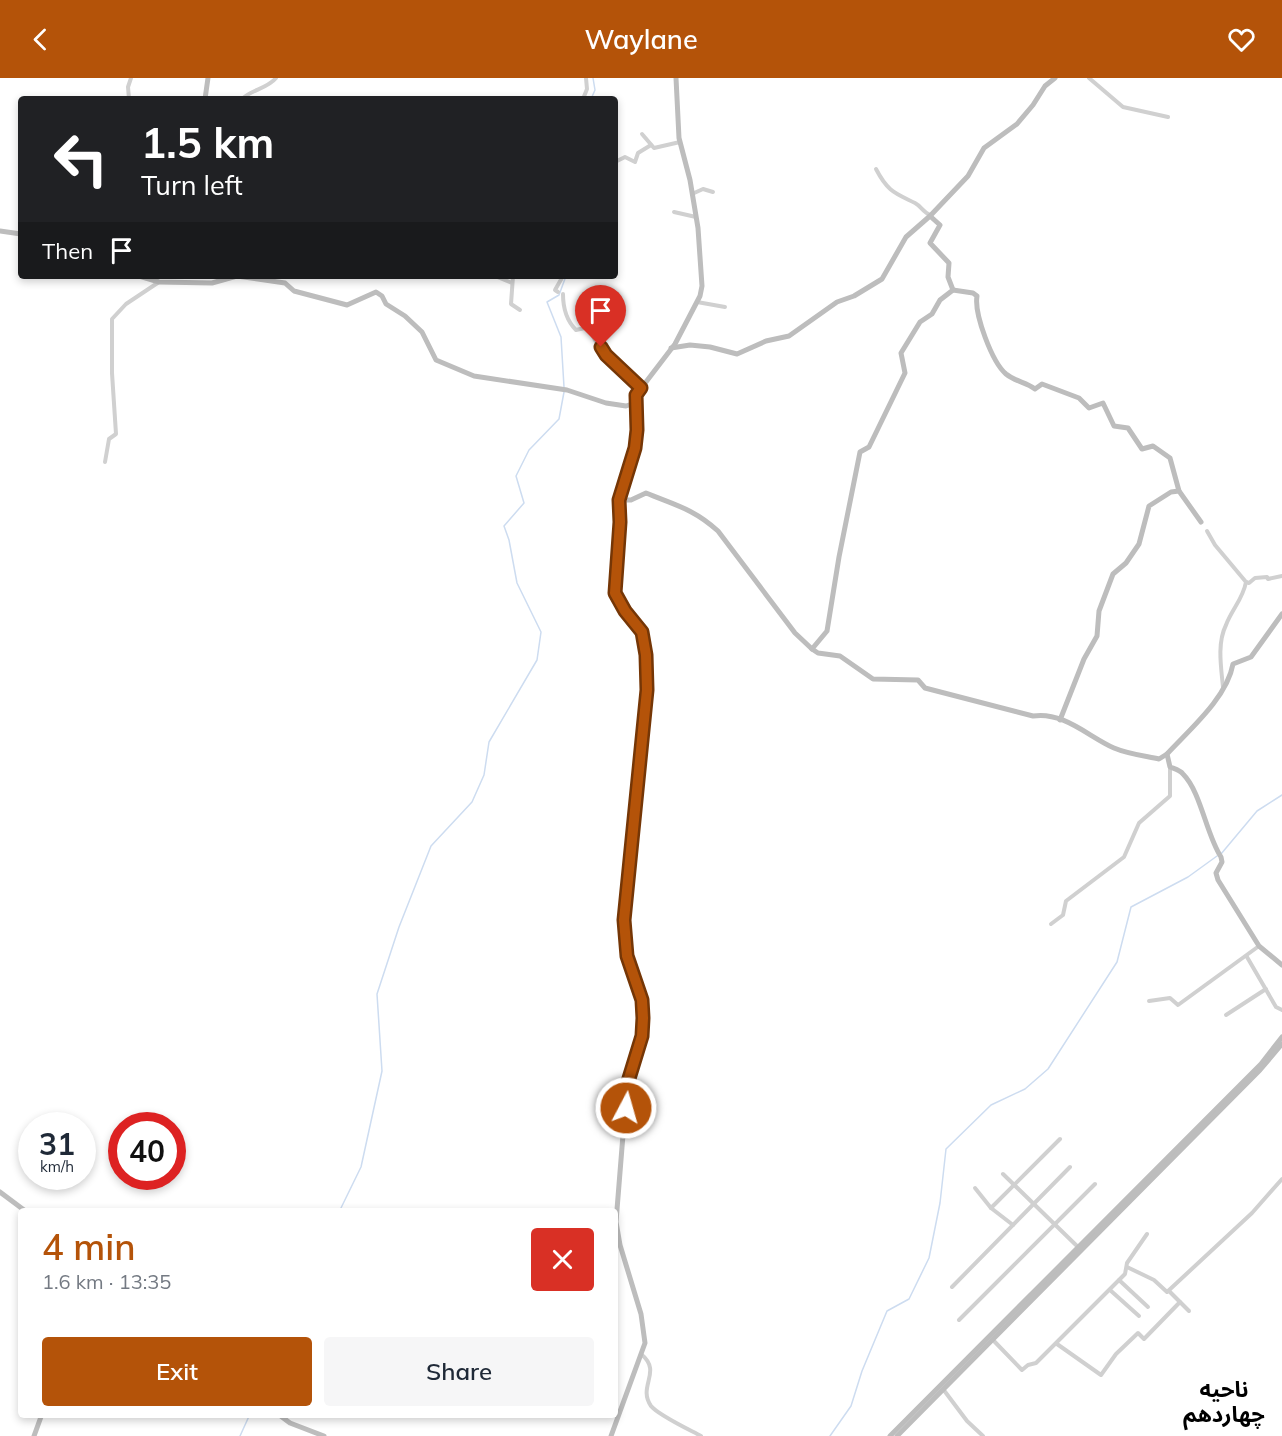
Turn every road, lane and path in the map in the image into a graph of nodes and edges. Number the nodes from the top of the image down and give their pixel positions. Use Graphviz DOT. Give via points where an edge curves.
graph roads {
  1 [pos="131,78"];
  2 [pos="208,78"];
  3 [pos="276,78"];
  4 [pos="586,78"];
  5 [pos="676,78"];
  6 [pos="1055,78"];
  7 [pos="1089,78"];
  8 [pos="129,96"];
  9 [pos="205,96"];
  10 [pos="245,96"];
  11 [pos="585,96"];
  12 [pos="1168,117"];
  13 [pos="642,134"];
  14 [pos="680,142"];
  15 [pos="651,145"];
  16 [pos="618,155"];
  17 [pos="622,157"];
  18 [pos="618,160"];
  19 [pos="876,169"];
  20 [pos="713,192"];
  21 [pos="692,194"];
  22 [pos="674,212"];
  23 [pos="930,216"];
  24 [pos="696,217"];
  25 [pos="0,231"];
  26 [pos="18,234"];
  27 [pos="149,279"];
  28 [pos="211,279"];
  29 [pos="226,279"];
  30 [pos="258,279"];
  31 [pos="502,279"];
  32 [pos="513,279"];
  33 [pos="561,279"];
  34 [pos="159,282"];
  35 [pos="212,283"];
  36 [pos="512,283"];
  37 [pos="953,290"];
  38 [pos="558,292"];
  39 [pos="563,294"];
  40 [pos="697,302"];
  41 [pos="725,307"];
  42 [pos="520,310"];
  43 [pos="671,348"];
  44 [pos="641,388"];
  45 [pos="635,403"];
  46 [pos="105,462"];
  47 [pos="1179,490"];
  48 [pos="619,500"];
  49 [pos="1202,522"];
  50 [pos="1208,531"];
  51 [pos="1282,576"];
  52 [pos="1245,582"];
  53 [pos="1282,614"];
  54 [pos="812,649"];
  55 [pos="1223,687"];
  56 [pos="1060,720"];
  57 [pos="1167,754"];
  58 [pos="1170,768"];
  59 [pos="1051,924"];
  60 [pos="1259,946"];
  61 [pos="1247,957"];
  62 [pos="1282,965"];
  63 [pos="1266,989"];
  64 [pos="1149,1001"];
  65 [pos="1282,1010"];
  66 [pos="1226,1015"];
  67 [pos="1282,1036"];
  68 [pos="1282,1044"];
  69 [pos="1280,1052"];
  70 [pos="1060,1138"];
  71 [pos="1070,1167"];
  72 [pos="1003,1174"];
  73 [pos="1282,1179"];
  74 [pos="1095,1184"];
  75 [pos="1014,1185"];
  76 [pos="975,1188"];
  77 [pos="0,1192"];
  78 [pos="1034,1204"];
  79 [pos="21,1208"];
  80 [pos="617,1208"];
  81 [pos="991,1208"];
  82 [pos="1055,1224"];
  83 [pos="1013,1226"];
  84 [pos="618,1234"];
  85 [pos="1147,1234"];
  86 [pos="1078,1247"];
  87 [pos="1127,1267"];
  88 [pos="1119,1280"];
  89 [pos="952,1287"];
  90 [pos="1110,1290"];
  91 [pos="1169,1291"];
  92 [pos="1180,1302"];
  93 [pos="1148,1307"];
  94 [pos="1189,1311"];
  95 [pos="1139,1316"];
  96 [pos="959,1320"];
  97 [pos="993,1340"];
  98 [pos="1058,1344"];
  99 [pos="641,1354"];
  100 [pos="941,1388"];
  101 [pos="618,1417"];
  102 [pos="41,1418"];
  103 [pos="283,1418"];
  104 [pos="618,1418"];
  105 [pos="34,1436"];
  106 [pos="324,1436"];
  107 [pos="611,1436"];
  108 [pos="701,1436"];
  109 [pos="890,1436"];
  110 [pos="897,1436"];
  111 [pos="982,1436"];
  1 -- 8 [label="street"];
  2 -- 9 [label="street"];
  3 -- 10 [label="street"];
  4 -- 11 [label="street"];
  5 -- 14 [label="street"];
  6 -- 23 [label="street" via="1017,124 984,148 968,176"];
  7 -- 12 [label="street" via="1123,107"];
  13 -- 15 [label="street"];
  14 -- 15 [label="street" via="654,148"];
  14 -- 21 [label="street"];
  15 -- 17 [label="street" via="638,153 634,162"];
  16 -- 17 [label="street"];
  17 -- 18 [label="street"];
  19 -- 23 [label="street" via="900,198 913,202"];
  20 -- 21 [label="street" via="703,189"];
  21 -- 24 [label="street"];
  22 -- 24 [label="street"];
  23 -- 37 [label="street" via="940,225 930,243 949,263 948,277"];
  23 -- 43 [label="street" via="906,237 882,279 837,302 789,336 737,354 710,346"];
  24 -- 40 [label="street" via="702,286"];
  25 -- 26 [label="street"];
  27 -- 34 [label="street"];
  28 -- 35 [label="street"];
  29 -- 35 [label="street"];
  30 -- 45 [label="street" via="285,283 294,291 347,305 376,292 422,332 436,360 474,376 561,390 606,403"];
  31 -- 36 [label="street"];
  32 -- 36 [label="street"];
  33 -- 38 [label="street" via="555,290"];
  34 -- 35 [label="street"];
  34 -- 46 [label="street" via="126,303 112,319 116,434 109,439"];
  36 -- 42 [label="street" via="511,304"];
  37 -- 47 [label="street" via="977,296 991,353 1004,372 1035,389 1042,384 1079,398 1089,408 1103,404 1114,426 1128,428 1142,449 1153,446 1170,458"];
  37 -- 54 [label="street" via="920,322 901,353 905,373 869,447 860,452 827,631"];
  39 -- 44 [label="street" via="564,311 573,328 589,327 603,351"];
  40 -- 41 [label="street"];
  40 -- 43 [label="street"];
  43 -- 44 [label="street"];
  44 -- 45 [label="street"];
  45 -- 48 [label="street" via="635,448"];
  47 -- 49 [label="street"];
  47 -- 56 [label="street" via="1149,506 1139,544 1113,574 1099,611 1097,636 1084,658"];
  48 -- 54 [label="street" via="631,500 646,493 685,506 708,522 795,633"];
  48 -- 80 [label="street" via="615,593 642,632 646,720 624,920 627,956 642,1000 642,1036 627,1085"];
  50 -- 52 [label="street"];
  51 -- 52 [label="street"];
  52 -- 55 [label="street" via="1243,595 1225,626 1220,654"];
  53 -- 55 [label="street" via="1251,657 1233,664"];
  54 -- 56 [label="street" via="840,656 873,679 918,680 925,688"];
  55 -- 57 [label="street"];
  56 -- 57 [label="street" via="1115,749 1159,759"];
  57 -- 58 [label="street"];
  58 -- 59 [label="street" via="1170,796 1139,823 1124,858 1066,901 1063,915"];
  58 -- 60 [label="street" via="1184,774 1197,798 1222,862 1216,873 1218,880"];
  60 -- 61 [label="street"];
  60 -- 62 [label="street"];
  61 -- 63 [label="street"];
  61 -- 64 [label="street" via="1178,1005 1170,998"];
  63 -- 65 [label="street"];
  63 -- 66 [label="street"];
  67 -- 86 [label="street" via="1261,1064"];
  68 -- 69 [label="street"];
  69 -- 97 [label="street"];
  70 -- 75 [label="street"];
  71 -- 78 [label="street"];
  72 -- 75 [label="street"];
  73 -- 91 [label="street" via="1252,1213"];
  74 -- 82 [label="street"];
  75 -- 78 [label="street"];
  75 -- 81 [label="street"];
  76 -- 81 [label="street"];
  77 -- 79 [label="street"];
  78 -- 82 [label="street"];
  78 -- 83 [label="street"];
  81 -- 83 [label="street"];
  82 -- 86 [label="street"];
  82 -- 96 [label="street"];
  83 -- 89 [label="street"];
  84 -- 99 [label="street" via="643,1323 645,1343"];
  85 -- 87 [label="street"];
  86 -- 100 [label="street"];
  87 -- 88 [label="street"];
  87 -- 91 [label="street"];
  88 -- 90 [label="street"];
  88 -- 93 [label="street"];
  90 -- 95 [label="street"];
  90 -- 98 [label="street"];
  91 -- 92 [label="street"];
  92 -- 94 [label="street"];
  92 -- 98 [label="street" via="1144,1339 1138,1333 1101,1375"];
  97 -- 98 [label="street" via="1022,1370"];
  97 -- 100 [label="street"];
  99 -- 101 [label="street"];
  99 -- 108 [label="street" via="652,1370 645,1390 651,1406"];
  100 -- 109 [label="street"];
  100 -- 110 [label="street"];
  100 -- 111 [label="street"];
  102 -- 105 [label="street"];
  103 -- 106 [label="street"];
  104 -- 107 [label="street"];
}
